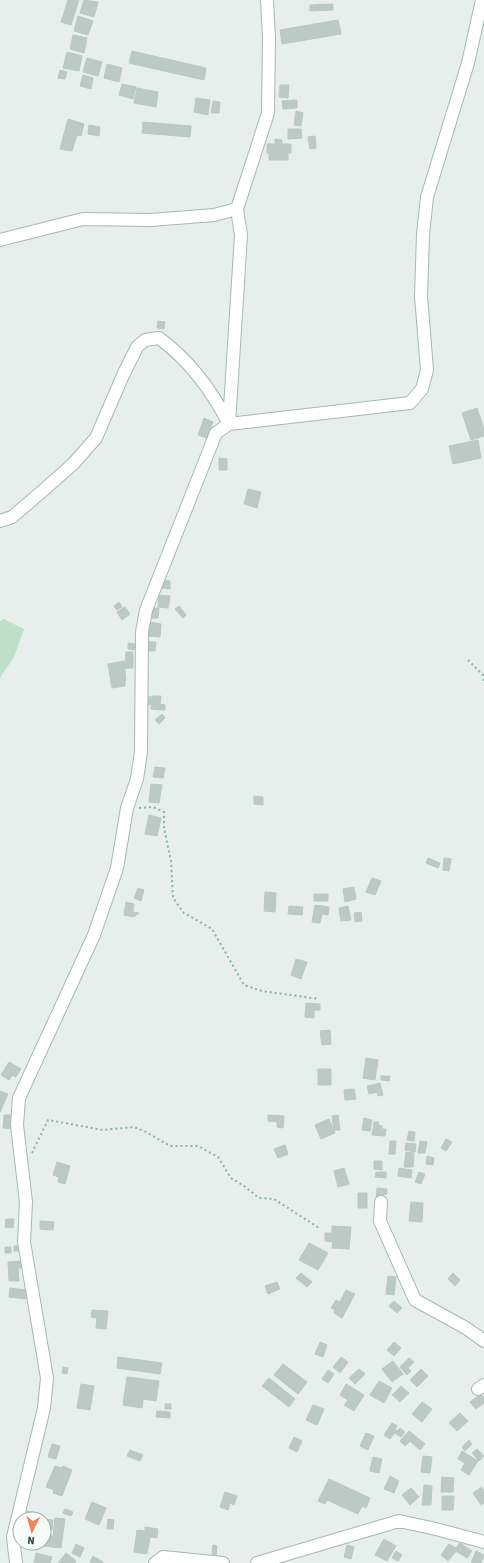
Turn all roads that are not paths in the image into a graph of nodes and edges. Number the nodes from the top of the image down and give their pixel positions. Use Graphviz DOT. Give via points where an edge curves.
graph roads {
  1 [pos="267,0"];
  2 [pos="482,0"];
  3 [pos="237,209"];
  4 [pos="0,240"];
  5 [pos="229,424"];
  6 [pos="0,521"];
  7 [pos="381,1202"];
  8 [pos="484,1341"];
  9 [pos="484,1542"];
  10 [pos="16,1563"];
  11 [pos="155,1563"];
  12 [pos="223,1563"];
  13 [pos="257,1563"];
  1 -- 3 [label="street" via="268,113"];
  2 -- 5 [label="street" via="468,63 427,197 421,296 427,370 422,389 410,403"];
  3 -- 4 [label="street" via="214,215 151,220 83,219"];
  3 -- 5 [label="street" via="241,235"];
  5 -- 6 [label="street" via="212,393 175,349 160,338 145,340 137,347 124,373 96,438 73,464 39,494 12,517"];
  5 -- 10 [label="street" via="216,433 146,610 142,632 141,752 137,779 127,808 117,868 94,936 19,1098 16,1125 26,1202 24,1242 47,1378 44,1408 13,1537"];
  7 -- 8 [label="street" via="380,1221 415,1300"];
  9 -- 13 [label="street" via="399,1521"];
  11 -- 12 [label="street" via="163,1557"];
}
